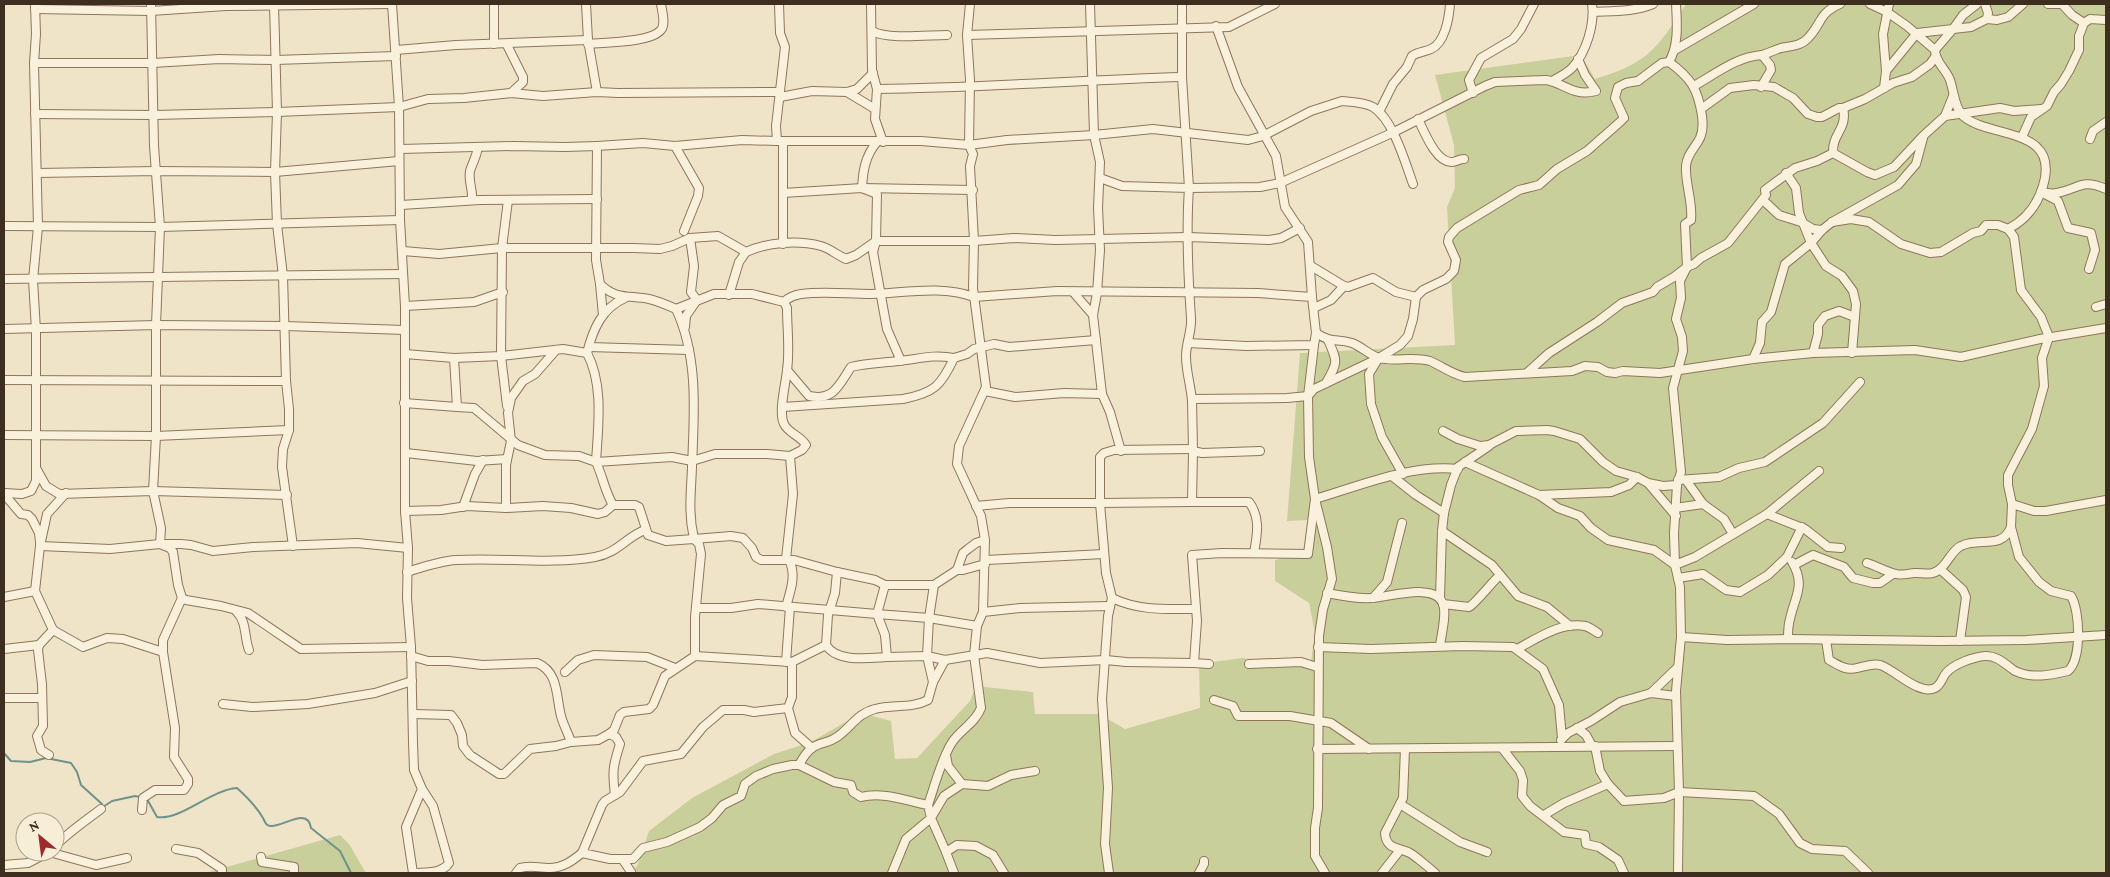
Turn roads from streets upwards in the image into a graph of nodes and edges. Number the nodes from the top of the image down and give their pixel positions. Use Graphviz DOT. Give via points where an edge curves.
graph roads {
  1 [pos="392,4"];
  2 [pos="494,4"];
  3 [pos="586,4"];
  4 [pos="661,4"];
  5 [pos="779,4"];
  6 [pos="871,4"];
  7 [pos="970,4"];
  8 [pos="1090,4"];
  9 [pos="1182,4"];
  10 [pos="1275,4"];
  11 [pos="1450,4"];
  12 [pos="1534,4"];
  13 [pos="1653,4"];
  14 [pos="1676,4"];
  15 [pos="1754,4"];
  16 [pos="1840,4"];
  17 [pos="1870,4"];
  18 [pos="1977,4"];
  19 [pos="1985,4"];
  20 [pos="2023,4"];
  21 [pos="2048,4"];
  22 [pos="2063,4"];
  23 [pos="274,5"];
  24 [pos="35,6"];
  25 [pos="91,6"];
  26 [pos="151,7"];
  27 [pos="1593,8"];
  28 [pos="1888,8"];
  29 [pos="1987,19"];
  30 [pos="2106,20"];
  31 [pos="2084,23"];
  32 [pos="1216,26"];
  33 [pos="1182,27"];
  34 [pos="1952,29"];
  35 [pos="1090,30"];
  36 [pos="872,31"];
  37 [pos="1917,33"];
  38 [pos="947,35"];
  39 [pos="967,35"];
  40 [pos="588,42"];
  41 [pos="494,44"];
  42 [pos="507,45"];
  43 [pos="1675,50"];
  44 [pos="396,53"];
  45 [pos="1935,53"];
  46 [pos="1762,55"];
  47 [pos="1578,59"];
  48 [pos="274,60"];
  49 [pos="1669,62"];
  50 [pos="34,63"];
  51 [pos="153,63"];
  52 [pos="1886,71"];
  53 [pos="873,73"];
  54 [pos="524,77"];
  55 [pos="1182,77"];
  56 [pos="1092,80"];
  57 [pos="1552,81"];
  58 [pos="970,86"];
  59 [pos="1694,86"];
  60 [pos="1761,87"];
  61 [pos="1884,88"];
  62 [pos="877,89"];
  63 [pos="598,92"];
  64 [pos="848,92"];
  65 [pos="511,93"];
  66 [pos="1473,93"];
  67 [pos="780,94"];
  68 [pos="531,96"];
  69 [pos="1953,96"];
  70 [pos="399,107"];
  71 [pos="1844,108"];
  72 [pos="875,109"];
  73 [pos="1701,109"];
  74 [pos="2042,109"];
  75 [pos="277,112"];
  76 [pos="1379,112"];
  77 [pos="35,114"];
  78 [pos="154,115"];
  79 [pos="1962,115"];
  80 [pos="1945,116"];
  81 [pos="1418,119"];
  82 [pos="2106,122"];
  83 [pos="1186,133"];
  84 [pos="1392,133"];
  85 [pos="1094,135"];
  86 [pos="1263,136"];
  87 [pos="1923,136"];
  88 [pos="2022,137"];
  89 [pos="2090,139"];
  90 [pos="780,141"];
  91 [pos="880,142"];
  92 [pos="969,145"];
  93 [pos="596,146"];
  94 [pos="675,146"];
  95 [pos="478,147"];
  96 [pos="401,149"];
  97 [pos="1833,153"];
  98 [pos="1464,159"];
  99 [pos="399,161"];
  100 [pos="156,171"];
  101 [pos="275,172"];
  102 [pos="38,173"];
  103 [pos="1786,173"];
  104 [pos="1100,178"];
  105 [pos="1280,183"];
  106 [pos="1413,184"];
  107 [pos="862,188"];
  108 [pos="1189,188"];
  109 [pos="2106,189"];
  110 [pos="973,190"];
  111 [pos="2041,192"];
  112 [pos="783,193"];
  113 [pos="597,199"];
  114 [pos="472,200"];
  115 [pos="508,200"];
  116 [pos="1763,200"];
  117 [pos="401,205"];
  118 [pos="400,220"];
  119 [pos="1832,222"];
  120 [pos="1804,223"];
  121 [pos="277,224"];
  122 [pos="4,226"];
  123 [pos="38,227"];
  124 [pos="160,227"];
  125 [pos="1300,228"];
  126 [pos="2008,229"];
  127 [pos="1822,230"];
  128 [pos="684,231"];
  129 [pos="1188,237"];
  130 [pos="690,238"];
  131 [pos="1099,239"];
  132 [pos="876,241"];
  133 [pos="974,241"];
  134 [pos="1811,243"];
  135 [pos="783,244"];
  136 [pos="502,248"];
  137 [pos="596,249"];
  138 [pos="402,251"];
  139 [pos="746,252"];
  140 [pos="1311,266"];
  141 [pos="1686,267"];
  142 [pos="2090,269"];
  143 [pos="403,274"];
  144 [pos="283,276"];
  145 [pos="158,278"];
  146 [pos="4,279"];
  147 [pos="33,280"];
  148 [pos="600,284"];
  149 [pos="1344,286"];
  150 [pos="503,292"];
  151 [pos="1073,292"];
  152 [pos="879,293"];
  153 [pos="1097,293"];
  154 [pos="1189,293"];
  155 [pos="729,295"];
  156 [pos="974,296"];
  157 [pos="1312,297"];
  158 [pos="1416,297"];
  159 [pos="625,298"];
  160 [pos="697,300"];
  161 [pos="784,302"];
  162 [pos="2106,304"];
  163 [pos="405,306"];
  164 [pos="2096,307"];
  165 [pos="1314,308"];
  166 [pos="676,309"];
  167 [pos="603,315"];
  168 [pos="1093,315"];
  169 [pos="1855,317"];
  170 [pos="156,325"];
  171 [pos="285,326"];
  172 [pos="685,328"];
  173 [pos="2106,328"];
  174 [pos="4,329"];
  175 [pos="36,330"];
  176 [pos="405,330"];
  177 [pos="1316,333"];
  178 [pos="2049,337"];
  179 [pos="1096,340"];
  180 [pos="1328,340"];
  181 [pos="1188,343"];
  182 [pos="1314,345"];
  183 [pos="979,348"];
  184 [pos="556,350"];
  185 [pos="588,350"];
  186 [pos="689,350"];
  187 [pos="1813,353"];
  188 [pos="1852,353"];
  189 [pos="405,354"];
  190 [pos="501,356"];
  191 [pos="454,358"];
  192 [pos="954,358"];
  193 [pos="1380,358"];
  194 [pos="1753,359"];
  195 [pos="900,361"];
  196 [pos="1679,369"];
  197 [pos="788,370"];
  198 [pos="1528,372"];
  199 [pos="4,380"];
  200 [pos="35,380"];
  201 [pos="157,380"];
  202 [pos="286,381"];
  203 [pos="1860,382"];
  204 [pos="1326,383"];
  205 [pos="985,391"];
  206 [pos="1102,394"];
  207 [pos="1308,396"];
  208 [pos="1192,398"];
  209 [pos="404,403"];
  210 [pos="457,407"];
  211 [pos="783,407"];
  212 [pos="508,413"];
  213 [pos="289,430"];
  214 [pos="1443,431"];
  215 [pos="4,435"];
  216 [pos="34,436"];
  217 [pos="156,436"];
  218 [pos="512,441"];
  219 [pos="1489,445"];
  220 [pos="1193,450"];
  221 [pos="1121,451"];
  222 [pos="1260,451"];
  223 [pos="406,453"];
  224 [pos="790,456"];
  225 [pos="507,459"];
  226 [pos="483,460"];
  227 [pos="692,461"];
  228 [pos="596,462"];
  229 [pos="1465,462"];
  230 [pos="36,468"];
  231 [pos="1458,469"];
  232 [pos="1819,471"];
  233 [pos="1403,474"];
  234 [pos="1392,476"];
  235 [pos="1637,477"];
  236 [pos="1680,482"];
  237 [pos="1648,483"];
  238 [pos="153,491"];
  239 [pos="66,493"];
  240 [pos="4,494"];
  241 [pos="288,495"];
  242 [pos="1539,495"];
  243 [pos="1315,499"];
  244 [pos="2106,500"];
  245 [pos="1192,502"];
  246 [pos="1100,503"];
  247 [pos="1703,504"];
  248 [pos="2012,504"];
  249 [pos="613,505"];
  250 [pos="976,506"];
  251 [pos="463,507"];
  252 [pos="506,508"];
  253 [pos="405,511"];
  254 [pos="1676,512"];
  255 [pos="1444,513"];
  256 [pos="1767,514"];
  257 [pos="1402,523"];
  258 [pos="1802,527"];
  259 [pos="2010,527"];
  260 [pos="646,530"];
  261 [pos="1442,531"];
  262 [pos="1733,534"];
  263 [pos="694,539"];
  264 [pos="985,540"];
  265 [pos="160,544"];
  266 [pos="40,546"];
  267 [pos="293,546"];
  268 [pos="408,548"];
  269 [pos="1841,548"];
  270 [pos="1254,553"];
  271 [pos="1104,554"];
  272 [pos="1787,557"];
  273 [pos="788,559"];
  274 [pos="985,562"];
  275 [pos="1867,563"];
  276 [pos="1674,565"];
  277 [pos="1794,565"];
  278 [pos="958,570"];
  279 [pos="1940,570"];
  280 [pos="408,572"];
  281 [pos="837,572"];
  282 [pos="1893,574"];
  283 [pos="1500,575"];
  284 [pos="1678,578"];
  285 [pos="885,585"];
  286 [pos="934,585"];
  287 [pos="35,591"];
  288 [pos="1327,593"];
  289 [pos="4,597"];
  290 [pos="182,598"];
  291 [pos="1373,598"];
  292 [pos="1442,601"];
  293 [pos="1111,602"];
  294 [pos="788,607"];
  295 [pos="696,608"];
  296 [pos="234,609"];
  297 [pos="1196,609"];
  298 [pos="829,610"];
  299 [pos="983,612"];
  300 [pos="877,614"];
  301 [pos="929,618"];
  302 [pos="977,626"];
  303 [pos="1570,626"];
  304 [pos="53,630"];
  305 [pos="1598,634"];
  306 [pos="2106,635"];
  307 [pos="2078,637"];
  308 [pos="1681,638"];
  309 [pos="1788,639"];
  310 [pos="1826,640"];
  311 [pos="1960,641"];
  312 [pos="39,645"];
  313 [pos="826,646"];
  314 [pos="1440,646"];
  315 [pos="1318,647"];
  316 [pos="4,649"];
  317 [pos="1517,649"];
  318 [pos="249,650"];
  319 [pos="163,652"];
  320 [pos="411,652"];
  321 [pos="974,655"];
  322 [pos="695,656"];
  323 [pos="928,656"];
  324 [pos="887,657"];
  325 [pos="945,660"];
  326 [pos="1106,660"];
  327 [pos="789,662"];
  328 [pos="1194,663"];
  329 [pos="1209,664"];
  330 [pos="1249,664"];
  331 [pos="1318,667"];
  332 [pos="1678,667"];
  333 [pos="676,668"];
  334 [pos="565,672"];
  335 [pos="412,681"];
  336 [pos="933,682"];
  337 [pos="1651,693"];
  338 [pos="1676,696"];
  339 [pos="4,698"];
  340 [pos="42,698"];
  341 [pos="1214,700"];
  342 [pos="223,704"];
  343 [pos="788,708"];
  344 [pos="413,714"];
  345 [pos="1317,722"];
  346 [pos="1577,728"];
  347 [pos="609,734"];
  348 [pos="1562,738"];
  349 [pos="571,742"];
  350 [pos="1593,746"];
  351 [pos="1677,746"];
  352 [pos="1555,747"];
  353 [pos="812,748"];
  354 [pos="1502,748"];
  355 [pos="1317,749"];
  356 [pos="1369,749"];
  357 [pos="1405,749"];
  358 [pos="48,755"];
  359 [pos="946,755"];
  360 [pos="800,765"];
  361 [pos="1035,770"];
  362 [pos="962,784"];
  363 [pos="1608,784"];
  364 [pos="422,789"];
  365 [pos="1679,792"];
  366 [pos="615,795"];
  367 [pos="1400,804"];
  368 [pos="928,805"];
  369 [pos="100,809"];
  370 [pos="142,810"];
  371 [pos="1544,815"];
  372 [pos="931,818"];
  373 [pos="65,835"];
  374 [pos="176,849"];
  375 [pos="1400,850"];
  376 [pos="946,852"];
  377 [pos="1487,852"];
  378 [pos="582,853"];
  379 [pos="261,857"];
  380 [pos="127,858"];
  381 [pos="623,860"];
  382 [pos="1204,861"];
  383 [pos="4,865"];
  384 [pos="631,872"];
  385 [pos="222,873"];
  386 [pos="294,873"];
  387 [pos="413,873"];
  388 [pos="516,873"];
  389 [pos="892,873"];
  390 [pos="954,873"];
  391 [pos="1004,873"];
  392 [pos="1109,873"];
  393 [pos="1199,873"];
  394 [pos="1326,873"];
  395 [pos="1382,873"];
  396 [pos="1435,873"];
  397 [pos="1624,873"];
  398 [pos="1678,873"];
  399 [pos="1868,873"];
  1 -- 23 [label="street"];
  1 -- 44 [label="street"];
  2 -- 41 [label="street"];
  3 -- 40 [label="street"];
  4 -- 40 [label="street" via="664,24 653,35"];
  5 -- 67 [label="street" via="780,33 785,47"];
  6 -- 36 [label="street"];
  7 -- 39 [label="street"];
  8 -- 35 [label="street"];
  9 -- 33 [label="street"];
  10 -- 32 [label="street" via="1233,26"];
  11 -- 76 [label="street" via="1438,44 1412,56"];
  12 -- 66 [label="street" via="1513,39 1481,58 1469,80"];
  13 -- 27 [label="street" via="1623,12"];
  14 -- 43 [label="street"];
  15 -- 43 [label="street"];
  16 -- 46 [label="street" via="1826,12 1805,41"];
  17 -- 28 [label="street"];
  18 -- 34 [label="street"];
  19 -- 29 [label="street"];
  20 -- 29 [label="street" via="2008,17"];
  21 -- 22 [label="street"];
  22 -- 31 [label="street"];
  23 -- 26 [label="street"];
  23 -- 48 [label="street"];
  24 -- 25 [label="street"];
  24 -- 50 [label="street"];
  25 -- 26 [label="street"];
  26 -- 51 [label="street"];
  27 -- 47 [label="street" via="1588,38"];
  28 -- 37 [label="street"];
  28 -- 52 [label="street" via="1883,34"];
  29 -- 34 [label="street" via="1971,27"];
  30 -- 31 [label="street" via="2090,19"];
  31 -- 74 [label="street" via="2079,36 2079,50 2062,84"];
  32 -- 33 [label="street"];
  32 -- 86 [label="street" via="1238,87"];
  33 -- 35 [label="street"];
  33 -- 55 [label="street"];
  34 -- 37 [label="street"];
  34 -- 45 [label="street"];
  35 -- 39 [label="street"];
  35 -- 56 [label="street"];
  36 -- 38 [label="street" via="893,36"];
  36 -- 53 [label="street"];
  37 -- 45 [label="street"];
  37 -- 52 [label="street"];
  39 -- 58 [label="street"];
  40 -- 42 [label="street"];
  40 -- 63 [label="street"];
  41 -- 42 [label="street"];
  41 -- 44 [label="street"];
  42 -- 54 [label="street"];
  43 -- 49 [label="street"];
  44 -- 48 [label="street"];
  44 -- 70 [label="street"];
  45 -- 61 [label="street" via="1921,72"];
  45 -- 69 [label="street" via="1950,79"];
  46 -- 59 [label="street" via="1733,62"];
  46 -- 60 [label="street" via="1771,70"];
  47 -- 57 [label="street" via="1567,72"];
  47 -- 57 [label="street" via="1596,91 1582,93"];
  48 -- 51 [label="street" via="219,58"];
  48 -- 75 [label="street"];
  49 -- 59 [label="street"];
  49 -- 158 [label="street" via="1662,63 1638,81 1618,87 1615,98 1624,118 1586,151 1539,185 1519,190 1457,228 1448,242 1456,260 1454,271"];
  50 -- 51 [label="street"];
  50 -- 77 [label="street"];
  51 -- 78 [label="street"];
  52 -- 61 [label="street"];
  53 -- 62 [label="street"];
  53 -- 64 [label="street" via="857,89"];
  54 -- 65 [label="street"];
  54 -- 68 [label="street"];
  55 -- 56 [label="street"];
  55 -- 83 [label="street"];
  56 -- 58 [label="street"];
  56 -- 85 [label="street"];
  57 -- 66 [label="street" via="1495,82"];
  58 -- 62 [label="street"];
  58 -- 92 [label="street"];
  59 -- 73 [label="street"];
  60 -- 71 [label="street" via="1774,87 1793,98 1808,114 1817,117"];
  60 -- 73 [label="street" via="1730,88"];
  61 -- 71 [label="street"];
  62 -- 72 [label="street"];
  63 -- 67 [label="street"];
  63 -- 68 [label="street"];
  64 -- 67 [label="street"];
  64 -- 72 [label="street"];
  65 -- 68 [label="street"];
  65 -- 70 [label="street" via="428,98"];
  66 -- 81 [label="street"];
  67 -- 90 [label="street" via="776,126"];
  69 -- 79 [label="street"];
  69 -- 80 [label="street"];
  70 -- 75 [label="street"];
  70 -- 96 [label="street"];
  71 -- 97 [label="street" via="1846,119 1833,141"];
  72 -- 91 [label="street"];
  73 -- 141 [label="street" via="1700,138 1687,163 1686,183 1692,210 1691,220 1685,224"];
  74 -- 79 [label="street" via="2014,112 2000,108"];
  74 -- 88 [label="street" via="2031,117"];
  75 -- 78 [label="street"];
  75 -- 101 [label="street"];
  76 -- 84 [label="street"];
  76 -- 86 [label="street" via="1368,105 1342,101 1311,111"];
  77 -- 78 [label="street"];
  77 -- 102 [label="street"];
  78 -- 100 [label="street"];
  79 -- 80 [label="street"];
  79 -- 88 [label="street"];
  80 -- 87 [label="street"];
  81 -- 84 [label="street"];
  81 -- 98 [label="street" via="1433,150 1440,157 1454,162"];
  82 -- 89 [label="street" via="2094,131"];
  83 -- 85 [label="street" via="1145,129"];
  83 -- 86 [label="street" via="1248,140"];
  83 -- 108 [label="street"];
  84 -- 105 [label="street"];
  84 -- 106 [label="street"];
  85 -- 92 [label="street"];
  85 -- 104 [label="street" via="1100,153"];
  86 -- 105 [label="street" via="1276,156"];
  87 -- 97 [label="street" via="1894,167 1875,175"];
  87 -- 119 [label="street" via="1916,164 1898,185"];
  88 -- 111 [label="street" via="2045,160 2046,176"];
  90 -- 91 [label="street"];
  90 -- 94 [label="street" via="742,140"];
  90 -- 112 [label="street"];
  91 -- 92 [label="street"];
  91 -- 107 [label="street" via="870,150"];
  92 -- 110 [label="street" via="973,154 970,166"];
  93 -- 94 [label="street" via="643,143"];
  93 -- 95 [label="street"];
  93 -- 113 [label="street"];
  94 -- 128 [label="street" via="699,188"];
  95 -- 96 [label="street"];
  95 -- 114 [label="street" via="470,170"];
  96 -- 99 [label="street"];
  97 -- 103 [label="street"];
  99 -- 101 [label="street"];
  99 -- 117 [label="street"];
  100 -- 101 [label="street"];
  100 -- 102 [label="street"];
  100 -- 124 [label="street"];
  101 -- 121 [label="street"];
  102 -- 123 [label="street"];
  103 -- 116 [label="street" via="1765,190"];
  103 -- 120 [label="street" via="1796,188 1797,207"];
  104 -- 108 [label="street" via="1122,186"];
  104 -- 131 [label="street"];
  105 -- 108 [label="street" via="1260,187"];
  105 -- 125 [label="street" via="1285,207"];
  107 -- 110 [label="street"];
  107 -- 112 [label="street"];
  107 -- 132 [label="street" via="877,194"];
  108 -- 129 [label="street"];
  109 -- 111 [label="street" via="2094,184 2079,184 2059,193"];
  110 -- 133 [label="street"];
  111 -- 126 [label="street" via="2028,215"];
  111 -- 142 [label="street" via="2058,201 2068,228 2091,233 2095,250"];
  112 -- 135 [label="street"];
  113 -- 115 [label="street"];
  113 -- 137 [label="street"];
  114 -- 115 [label="street"];
  114 -- 117 [label="street"];
  115 -- 136 [label="street"];
  116 -- 120 [label="street" via="1779,215"];
  116 -- 141 [label="street" via="1728,243"];
  117 -- 118 [label="street"];
  118 -- 121 [label="street"];
  118 -- 138 [label="street"];
  119 -- 126 [label="street" via="1851,219 1869,222 1901,244 1930,253 1941,252 1981,231 1986,225"];
  119 -- 127 [label="street"];
  120 -- 127 [label="street" via="1813,230"];
  120 -- 134 [label="street"];
  121 -- 124 [label="street"];
  121 -- 144 [label="street"];
  122 -- 123 [label="street"];
  123 -- 124 [label="street"];
  123 -- 147 [label="street"];
  124 -- 145 [label="street"];
  125 -- 129 [label="street" via="1269,240"];
  125 -- 140 [label="street" via="1308,242"];
  126 -- 178 [label="street" via="2014,237 2022,290 2041,317"];
  127 -- 134 [label="street"];
  129 -- 131 [label="street"];
  129 -- 154 [label="street"];
  130 -- 137 [label="street" via="660,249"];
  130 -- 139 [label="street" via="718,236"];
  130 -- 160 [label="street" via="694,266 691,292"];
  131 -- 133 [label="street"];
  131 -- 153 [label="street"];
  132 -- 133 [label="street"];
  132 -- 135 [label="street" via="846,259 823,246"];
  132 -- 152 [label="street" via="873,252"];
  133 -- 156 [label="street"];
  134 -- 188 [label="street" via="1826,266 1842,276 1853,291 1856,304"];
  134 -- 194 [label="street" via="1786,264 1771,312 1762,322 1760,343"];
  135 -- 139 [label="street"];
  136 -- 137 [label="street"];
  136 -- 138 [label="street" via="439,254"];
  136 -- 150 [label="street"];
  137 -- 148 [label="street"];
  138 -- 143 [label="street"];
  139 -- 155 [label="street"];
  140 -- 149 [label="street"];
  140 -- 157 [label="street"];
  141 -- 196 [label="street" via="1680,282 1681,298 1676,313 1683,351"];
  141 -- 198 [label="street" via="1653,292 1610,310"];
  143 -- 144 [label="street"];
  143 -- 163 [label="street"];
  144 -- 145 [label="street"];
  144 -- 171 [label="street"];
  145 -- 147 [label="street"];
  145 -- 170 [label="street"];
  146 -- 147 [label="street"];
  147 -- 175 [label="street"];
  148 -- 159 [label="street"];
  148 -- 167 [label="street"];
  149 -- 158 [label="street" via="1373,278 1396,292"];
  149 -- 165 [label="street" via="1331,300"];
  150 -- 163 [label="street" via="474,302"];
  150 -- 190 [label="street"];
  151 -- 153 [label="street"];
  151 -- 156 [label="street"];
  151 -- 168 [label="street"];
  152 -- 156 [label="street" via="946,291"];
  152 -- 161 [label="street" via="802,294 789,297"];
  152 -- 195 [label="street" via="887,329"];
  153 -- 154 [label="street"];
  153 -- 168 [label="street"];
  154 -- 157 [label="street"];
  154 -- 181 [label="street" via="1191,322"];
  155 -- 160 [label="street" via="714,294"];
  155 -- 161 [label="street" via="760,295"];
  156 -- 183 [label="street"];
  157 -- 165 [label="street"];
  158 -- 193 [label="street" via="1408,336"];
  159 -- 166 [label="street" via="650,299"];
  159 -- 167 [label="street"];
  160 -- 166 [label="street"];
  160 -- 172 [label="street" via="686,316"];
  161 -- 197 [label="street" via="787,308"];
  162 -- 164 [label="street"];
  163 -- 176 [label="street"];
  165 -- 177 [label="street"];
  166 -- 172 [label="street"];
  167 -- 185 [label="street" via="592,333"];
  168 -- 179 [label="street"];
  169 -- 187 [label="street" via="1839,311 1825,316 1818,325"];
  170 -- 171 [label="street"];
  170 -- 175 [label="street"];
  170 -- 201 [label="street"];
  171 -- 176 [label="street"];
  171 -- 202 [label="street"];
  172 -- 186 [label="street"];
  173 -- 178 [label="street"];
  174 -- 175 [label="street"];
  175 -- 200 [label="street"];
  176 -- 189 [label="street"];
  177 -- 180 [label="street"];
  177 -- 182 [label="street"];
  178 -- 188 [label="street" via="1961,357 1915,350"];
  178 -- 248 [label="street" via="2042,358 2044,386 2032,429 2008,475"];
  179 -- 183 [label="street" via="1021,346 994,344"];
  179 -- 206 [label="street"];
  180 -- 193 [label="street" via="1349,342"];
  180 -- 204 [label="street" via="1336,364"];
  181 -- 182 [label="street"];
  181 -- 208 [label="street" via="1186,366"];
  182 -- 207 [label="street"];
  183 -- 192 [label="street"];
  183 -- 205 [label="street"];
  184 -- 185 [label="street"];
  184 -- 190 [label="street"];
  184 -- 212 [label="street" via="535,374 528,376 519,386 511,398"];
  185 -- 186 [label="street"];
  185 -- 228 [label="street" via="597,394"];
  186 -- 227 [label="street" via="695,398"];
  187 -- 188 [label="street"];
  187 -- 194 [label="street"];
  189 -- 191 [label="street"];
  189 -- 209 [label="street"];
  190 -- 191 [label="street"];
  190 -- 212 [label="street"];
  191 -- 210 [label="street"];
  192 -- 195 [label="street" via="931,355"];
  192 -- 211 [label="street" via="943,381 920,396"];
  193 -- 198 [label="street" via="1420,359 1453,375 1465,377"];
  193 -- 204 [label="street"];
  193 -- 233 [label="street" via="1368,374 1372,404 1382,437"];
  194 -- 196 [label="street"];
  195 -- 197 [label="street" via="851,367 836,390 825,397 809,396"];
  196 -- 198 [label="street" via="1660,373 1615,373 1585,366 1572,371"];
  196 -- 236 [label="street" via="1673,388 1680,448"];
  197 -- 211 [label="street" via="783,386"];
  199 -- 200 [label="street"];
  200 -- 201 [label="street"];
  200 -- 216 [label="street"];
  201 -- 202 [label="street"];
  201 -- 217 [label="street"];
  202 -- 213 [label="street"];
  203 -- 236 [label="street" via="1823,423 1765,462 1719,477"];
  204 -- 207 [label="street"];
  205 -- 206 [label="street" via="1015,397"];
  205 -- 250 [label="street" via="960,446 957,464"];
  206 -- 221 [label="street"];
  207 -- 208 [label="street"];
  207 -- 243 [label="street" via="1309,457"];
  208 -- 220 [label="street"];
  209 -- 210 [label="street"];
  209 -- 223 [label="street"];
  210 -- 218 [label="street" via="474,408"];
  211 -- 224 [label="street" via="784,423 806,445"];
  212 -- 218 [label="street"];
  213 -- 217 [label="street"];
  213 -- 241 [label="street" via="282,467"];
  214 -- 219 [label="street" via="1467,442"];
  215 -- 216 [label="street"];
  216 -- 217 [label="street"];
  216 -- 230 [label="street"];
  217 -- 238 [label="street"];
  218 -- 225 [label="street"];
  218 -- 228 [label="street" via="545,455 579,456"];
  219 -- 229 [label="street"];
  219 -- 235 [label="street" via="1516,431 1554,431 1580,440 1616,471"];
  220 -- 221 [label="street"];
  220 -- 222 [label="street"];
  220 -- 245 [label="street"];
  221 -- 246 [label="street" via="1102,454"];
  223 -- 226 [label="street"];
  223 -- 253 [label="street"];
  224 -- 227 [label="street" via="715,454"];
  224 -- 273 [label="street" via="793,494"];
  225 -- 226 [label="street"];
  225 -- 252 [label="street"];
  226 -- 251 [label="street"];
  227 -- 228 [label="street" via="672,457"];
  227 -- 263 [label="street" via="690,509"];
  228 -- 249 [label="street"];
  229 -- 231 [label="street"];
  229 -- 242 [label="street"];
  230 -- 239 [label="street" via="46,486 59,494"];
  230 -- 240 [label="street" via="36,481 31,491"];
  231 -- 233 [label="street" via="1433,468"];
  231 -- 255 [label="street"];
  232 -- 256 [label="street"];
  233 -- 234 [label="street"];
  234 -- 243 [label="street"];
  234 -- 255 [label="street"];
  235 -- 237 [label="street"];
  235 -- 242 [label="street" via="1630,485 1611,492"];
  236 -- 237 [label="street" via="1663,486"];
  236 -- 247 [label="street"];
  236 -- 254 [label="street"];
  237 -- 254 [label="street"];
  238 -- 239 [label="street"];
  238 -- 241 [label="street"];
  238 -- 265 [label="street" via="161,528"];
  239 -- 266 [label="street" via="47,514"];
  240 -- 266 [label="street" via="21,514 32,519 39,533"];
  241 -- 267 [label="street"];
  242 -- 276 [label="street" via="1558,508 1580,516 1608,540 1654,550"];
  243 -- 270 [label="street" via="1308,554"];
  243 -- 288 [label="street" via="1332,579"];
  244 -- 248 [label="street" via="2046,511"];
  245 -- 246 [label="street"];
  245 -- 270 [label="street" via="1249,502 1258,523"];
  246 -- 250 [label="street"];
  246 -- 271 [label="street"];
  247 -- 254 [label="street"];
  247 -- 262 [label="street" via="1724,519"];
  248 -- 259 [label="street"];
  249 -- 252 [label="street" via="598,514 558,507"];
  249 -- 260 [label="street" via="639,507"];
  250 -- 264 [label="street"];
  251 -- 252 [label="street"];
  251 -- 253 [label="street"];
  253 -- 268 [label="street"];
  254 -- 276 [label="street"];
  255 -- 261 [label="street"];
  256 -- 258 [label="street"];
  256 -- 262 [label="street"];
  257 -- 291 [label="street" via="1387,582"];
  258 -- 269 [label="street" via="1828,547"];
  258 -- 272 [label="street"];
  259 -- 279 [label="street" via="2002,540 1961,546"];
  259 -- 307 [label="street" via="2019,557 2039,582 2051,591 2071,596 2075,602"];
  260 -- 263 [label="street" via="650,536 666,541"];
  260 -- 280 [label="street" via="617,550 595,557 455,560"];
  261 -- 283 [label="street" via="1492,565"];
  261 -- 292 [label="street"];
  262 -- 276 [label="street" via="1695,557"];
  263 -- 273 [label="street" via="743,538 760,560"];
  263 -- 295 [label="street" via="701,554"];
  264 -- 274 [label="street"];
  264 -- 278 [label="street" via="963,553"];
  265 -- 266 [label="street" via="110,550"];
  265 -- 267 [label="street" via="191,545 213,551"];
  265 -- 290 [label="street" via="173,552"];
  266 -- 287 [label="street"];
  267 -- 268 [label="street" via="357,543"];
  268 -- 280 [label="street"];
  270 -- 297 [label="street" via="1192,555"];
  271 -- 274 [label="street"];
  271 -- 293 [label="street"];
  272 -- 277 [label="street"];
  272 -- 284 [label="street" via="1768,575 1740,592 1726,590 1703,574"];
  273 -- 281 [label="street"];
  273 -- 294 [label="street" via="793,566"];
  274 -- 278 [label="street"];
  274 -- 299 [label="street"];
  275 -- 282 [label="street"];
  276 -- 284 [label="street"];
  277 -- 282 [label="street" via="1812,555 1844,567 1853,578 1873,583 1880,583"];
  277 -- 309 [label="street" via="1800,580"];
  278 -- 286 [label="street"];
  279 -- 282 [label="street" via="1929,574"];
  279 -- 311 [label="street" via="1963,590 1966,597"];
  280 -- 320 [label="street"];
  281 -- 285 [label="street"];
  281 -- 298 [label="street"];
  283 -- 292 [label="street" via="1469,607"];
  283 -- 303 [label="street" via="1518,596 1547,607"];
  284 -- 308 [label="street"];
  285 -- 286 [label="street"];
  285 -- 300 [label="street"];
  286 -- 301 [label="street"];
  287 -- 289 [label="street"];
  287 -- 304 [label="street"];
  288 -- 291 [label="street"];
  288 -- 315 [label="street"];
  290 -- 296 [label="street"];
  290 -- 319 [label="street" via="163,640"];
  291 -- 292 [label="street" via="1427,592 1436,594"];
  292 -- 314 [label="street"];
  293 -- 297 [label="street" via="1163,610"];
  293 -- 299 [label="street"];
  293 -- 326 [label="street"];
  294 -- 295 [label="street" via="754,604"];
  294 -- 298 [label="street"];
  294 -- 327 [label="street"];
  295 -- 322 [label="street"];
  296 -- 318 [label="street" via="242,617"];
  296 -- 320 [label="street" via="248,613 301,649"];
  297 -- 328 [label="street"];
  298 -- 300 [label="street"];
  298 -- 313 [label="street"];
  299 -- 302 [label="street"];
  300 -- 301 [label="street"];
  300 -- 324 [label="street" via="885,635"];
  301 -- 302 [label="street"];
  301 -- 323 [label="street"];
  302 -- 321 [label="street"];
  303 -- 305 [label="street" via="1584,625"];
  303 -- 317 [label="street"];
  304 -- 312 [label="street"];
  304 -- 319 [label="street" via="83,647 107,638 123,639"];
  306 -- 307 [label="street"];
  307 -- 310 [label="street" via="2075,661 2068,671 2029,675 1984,656 1956,666 1946,673 1936,688 1928,689 1920,688 1880,665 1855,669 1840,667 1828,660"];
  307 -- 311 [label="street"];
  308 -- 309 [label="street"];
  308 -- 332 [label="street"];
  309 -- 310 [label="street"];
  310 -- 311 [label="street"];
  312 -- 316 [label="street"];
  312 -- 340 [label="street"];
  313 -- 324 [label="street" via="851,659"];
  313 -- 327 [label="street"];
  314 -- 315 [label="street"];
  314 -- 317 [label="street" via="1508,646"];
  315 -- 331 [label="street"];
  317 -- 348 [label="street" via="1543,669 1559,705"];
  319 -- 370 [label="street" via="175,728 174,757 188,784 184,790 155,790 143,798"];
  320 -- 335 [label="street"];
  320 -- 349 [label="street" via="428,661 543,665 555,683 560,716"];
  321 -- 325 [label="street"];
  321 -- 326 [label="street" via="987,653 1040,663"];
  321 -- 359 [label="street" via="980,708"];
  322 -- 327 [label="street"];
  322 -- 333 [label="street"];
  323 -- 324 [label="street"];
  323 -- 325 [label="street"];
  323 -- 336 [label="street"];
  325 -- 336 [label="street"];
  326 -- 328 [label="street"];
  326 -- 392 [label="street" via="1102,699"];
  327 -- 343 [label="street" via="792,697"];
  328 -- 329 [label="street"];
  330 -- 331 [label="street" via="1301,662"];
  331 -- 345 [label="street"];
  332 -- 337 [label="street"];
  332 -- 338 [label="street"];
  333 -- 334 [label="street" via="647,657 594,655 578,660"];
  333 -- 347 [label="street" via="663,680 649,709 620,714"];
  335 -- 342 [label="street" via="374,692 308,704 252,707"];
  335 -- 344 [label="street"];
  336 -- 353 [label="street" via="928,700 862,714 836,738"];
  337 -- 338 [label="street"];
  337 -- 346 [label="street" via="1620,702"];
  338 -- 351 [label="street"];
  339 -- 340 [label="street"];
  340 -- 358 [label="street" via="43,726 37,736 42,750"];
  341 -- 345 [label="street" via="1233,706 1238,716 1290,716"];
  343 -- 353 [label="street" via="795,733"];
  343 -- 366 [label="street" via="754,712 723,710 703,727 681,754 642,761"];
  344 -- 349 [label="street" via="451,715 470,755 499,774 508,772 530,749"];
  344 -- 364 [label="street" via="414,770"];
  345 -- 355 [label="street"];
  345 -- 356 [label="street" via="1331,723"];
  346 -- 348 [label="street"];
  346 -- 350 [label="street"];
  347 -- 349 [label="street" via="598,740"];
  347 -- 366 [label="street" via="620,744 612,772"];
  348 -- 352 [label="street"];
  350 -- 351 [label="street"];
  350 -- 352 [label="street"];
  350 -- 363 [label="street" via="1600,771"];
  351 -- 365 [label="street"];
  352 -- 354 [label="street"];
  353 -- 360 [label="street"];
  354 -- 357 [label="street"];
  354 -- 371 [label="street" via="1523,776 1524,801"];
  355 -- 356 [label="street"];
  355 -- 394 [label="street" via="1315,856"];
  356 -- 357 [label="street"];
  357 -- 367 [label="street"];
  359 -- 362 [label="street" via="948,766"];
  359 -- 368 [label="street"];
  360 -- 368 [label="street" via="834,782 851,785 853,792 861,797 868,795"];
  360 -- 381 [label="street" via="773,769 756,776 746,784 741,796 719,808 707,823 678,838 643,848 633,859"];
  361 -- 362 [label="street" via="1011,775 988,786"];
  362 -- 372 [label="street" via="944,796"];
  363 -- 365 [label="street" via="1624,801 1664,798"];
  363 -- 371 [label="street" via="1602,784"];
  364 -- 387 [label="street" via="406,827"];
  364 -- 387 [label="street" via="432,806 449,863 446,868"];
  365 -- 398 [label="street"];
  365 -- 399 [label="street" via="1754,796 1779,814 1800,843 1812,849 1845,851"];
  366 -- 378 [label="street" via="602,805"];
  367 -- 375 [label="street" via="1385,833 1388,844"];
  367 -- 377 [label="street" via="1460,842"];
  368 -- 372 [label="street"];
  369 -- 373 [label="street"];
  371 -- 397 [label="street" via="1564,832 1585,835 1586,844 1618,860"];
  372 -- 376 [label="street"];
  372 -- 389 [label="street" via="906,839"];
  374 -- 385 [label="street" via="198,853 222,869"];
  375 -- 395 [label="street"];
  375 -- 396 [label="street" via="1410,853"];
  376 -- 390 [label="street"];
  376 -- 391 [label="street" via="957,845 976,846 994,854"];
  378 -- 381 [label="street"];
  378 -- 388 [label="street" via="567,864 548,868 534,865 520,868"];
  379 -- 386 [label="street" via="262,862 294,868"];
  380 -- 383 [label="street" via="96,865 49,852 28,863"];
  381 -- 384 [label="street"];
  382 -- 393 [label="street"];
}
